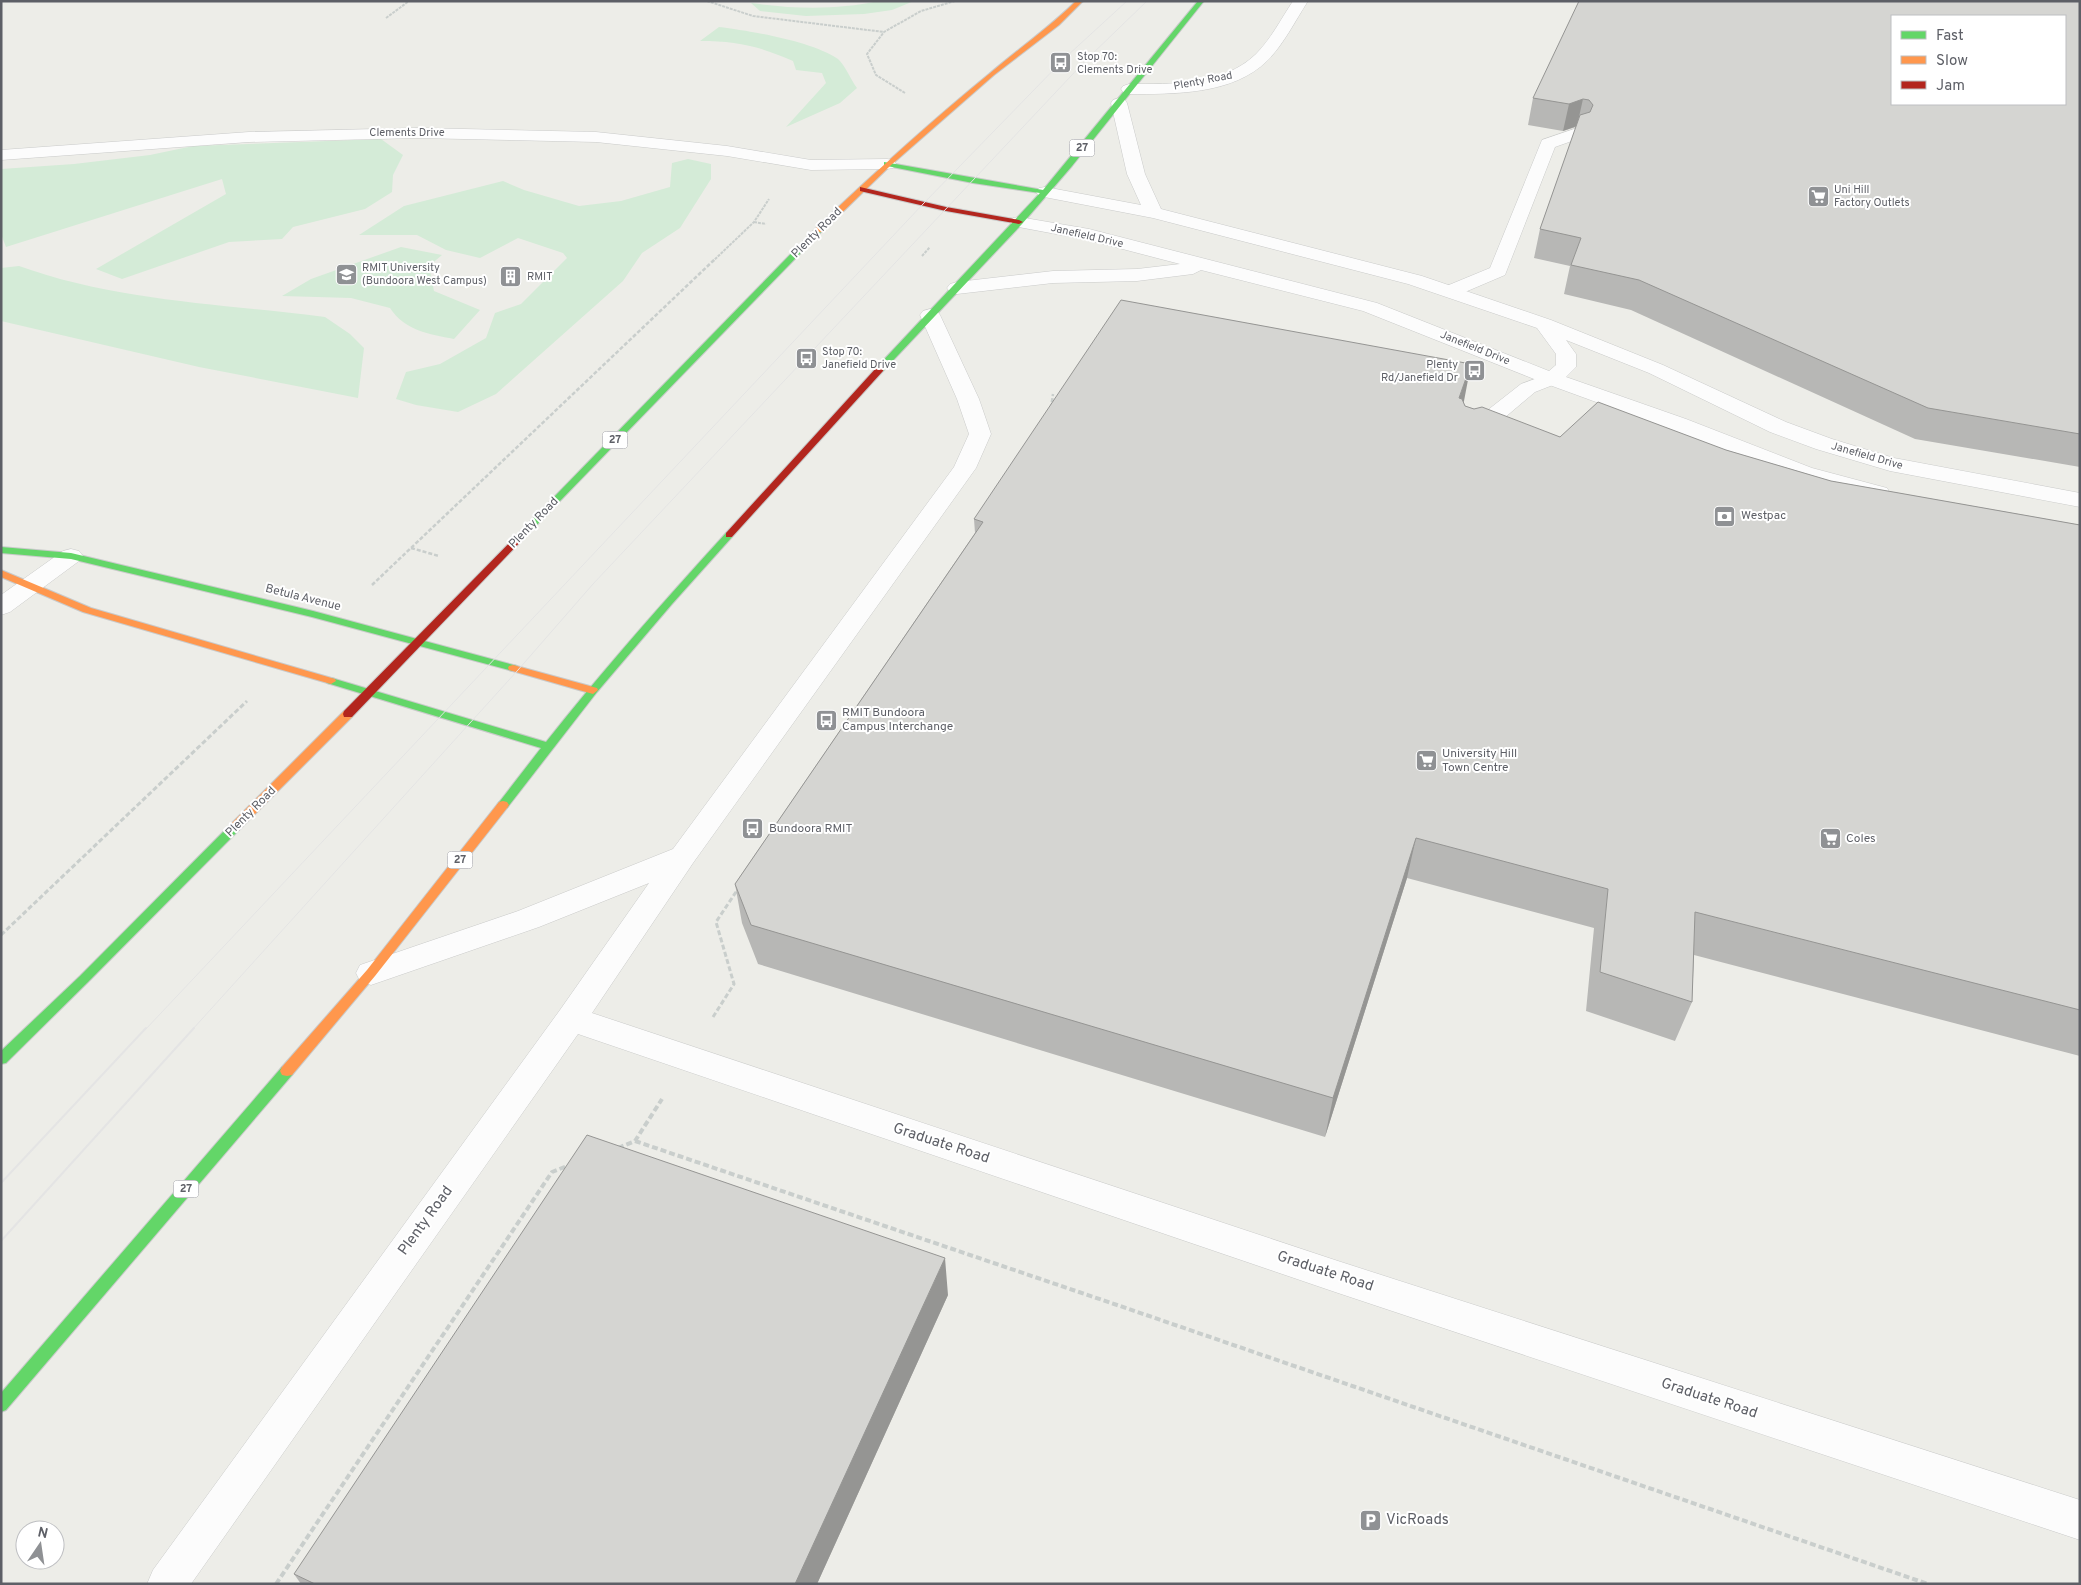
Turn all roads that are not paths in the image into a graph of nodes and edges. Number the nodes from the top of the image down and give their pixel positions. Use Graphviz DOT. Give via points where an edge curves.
graph roads {
  1 [pos="1080,1"];
  2 [pos="1200,1"];
  3 [pos="1301,1"];
  4 [pos="1124,96"];
  5 [pos="1577,133"];
  6 [pos="1,155"];
  7 [pos="887,164"];
  8 [pos="811,165"];
  9 [pos="863,190"];
  10 [pos="1045,192"];
  11 [pos="1154,213"];
  12 [pos="1019,222"];
  13 [pos="1207,266"];
  14 [pos="957,288"];
  15 [pos="1451,291"];
  16 [pos="930,315"];
  17 [pos="1544,324"];
  18 [pos="1551,379"];
  19 [pos="1467,438"];
  20 [pos="1898,498"];
  21 [pos="2080,500"];
  22 [pos="1,550"];
  23 [pos="72,556"];
  24 [pos="1,573"];
  25 [pos="30,586"];
  26 [pos="1,607"];
  27 [pos="417,643"];
  28 [pos="593,690"];
  29 [pos="369,693"];
  30 [pos="550,747"];
  31 [pos="683,856"];
  32 [pos="371,973"];
  33 [pos="571,1019"];
  34 [pos="1,1059"];
  35 [pos="1,1405"];
  36 [pos="2080,1520"];
  37 [pos="167,1584"];
  1 -- 7 [label="main road, Plenty Road / 27" via="1057,24 992,74"];
  2 -- 4 [label="main road, 27"];
  3 -- 4 [label="street, Plenty Road" via="1261,58 1235,76"];
  4 -- 10 [label="main road, 27"];
  4 -- 11 [label="street" via="1136,174"];
  5 -- 15 [label="street" via="1548,144 1498,271"];
  6 -- 8 [label="street, Clements Drive" via="249,137 476,134 596,137 668,143"];
  7 -- 8 [label="street, Clements Drive"];
  7 -- 9 [label="main road, Plenty Road / 27"];
  7 -- 10 [label="main road, Janefield Drive"];
  8 -- 9 [label="street, Clements Drive"];
  9 -- 12 [label="main road, Janefield Drive"];
  9 -- 27 [label="main road, Plenty Road / 27" via="819,230"];
  10 -- 11 [label="street, Janefield Drive"];
  10 -- 12 [label="main road, 27"];
  11 -- 15 [label="street, Janefield Drive"];
  12 -- 13 [label="street, Janefield Drive" via="1089,235"];
  12 -- 14 [label="main road, 27"];
  13 -- 14 [label="street" via="1137,275 1053,277"];
  13 -- 18 [label="street, Janefield Drive" via="1370,307"];
  14 -- 16 [label="main road"];
  15 -- 17 [label="street, Janefield Drive"];
  16 -- 28 [label="main road, 27" via="668,602"];
  16 -- 31 [label="street, Plenty Road" via="980,434 964,468"];
  17 -- 18 [label="street" via="1566,354 1566,367"];
  17 -- 21 [label="street, Janefield Drive" via="1656,369 1778,428 1824,444 1890,464"];
  18 -- 19 [label="street" via="1528,388"];
  18 -- 20 [label="street, Janefield Drive" via="1804,473"];
  22 -- 23 [label="main road, Betula Avenue"];
  23 -- 25 [label="street"];
  23 -- 27 [label="main road, Betula Avenue"];
  24 -- 25 [label="main road"];
  25 -- 26 [label="street"];
  25 -- 29 [label="main road" via="87,610"];
  27 -- 28 [label="main road, Betula Avenue"];
  27 -- 29 [label="main road, Plenty Road / 27"];
  28 -- 30 [label="main road, 27"];
  29 -- 30 [label="main road"];
  29 -- 34 [label="main road, Plenty Road / 27"];
  30 -- 32 [label="main road, 27"];
  31 -- 32 [label="street, Plenty Road" via="608,890 509,928"];
  31 -- 33 [label="street, Plenty Road"];
  32 -- 35 [label="main road, 27"];
  33 -- 36 [label="street, Graduate Road" via="1338,1277"];
  33 -- 37 [label="street, Plenty Road"];
}
